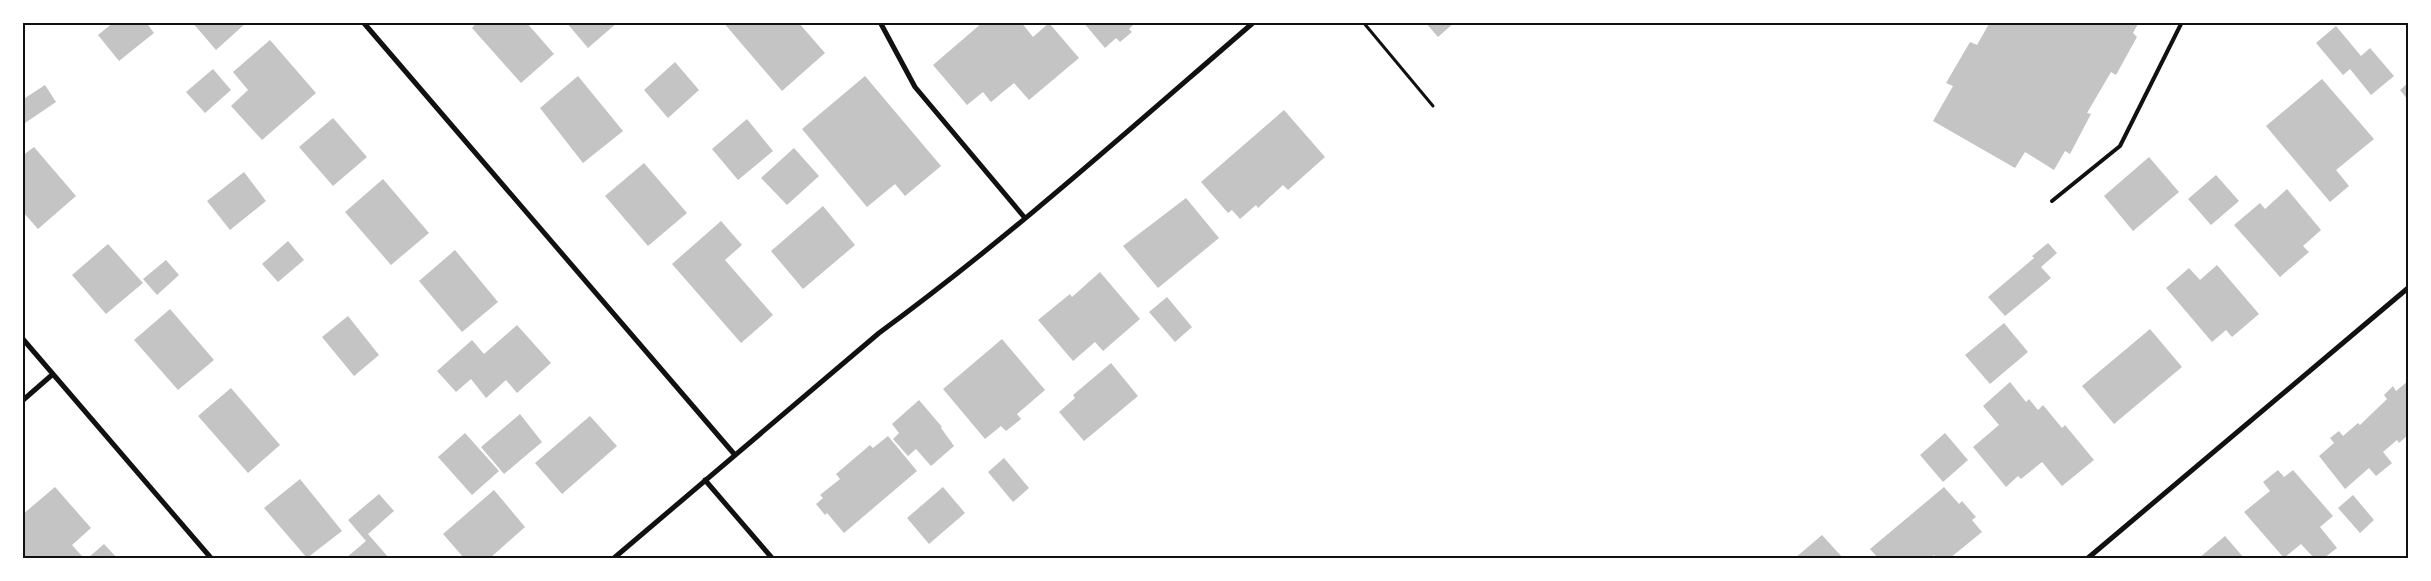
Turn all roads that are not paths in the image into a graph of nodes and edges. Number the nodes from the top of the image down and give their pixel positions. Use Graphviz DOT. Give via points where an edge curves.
graph roads {
  1 [pos="363,22"];
  2 [pos="880,22"];
  3 [pos="1254,22"];
  4 [pos="2182,22"];
  5 [pos="2052,201"];
  6 [pos="1025,218"];
  7 [pos="2408,288"];
  8 [pos="22,338"];
  9 [pos="53,374"];
  10 [pos="22,401"];
  11 [pos="735,455"];
  12 [pos="705,480"];
  13 [pos="211,558"];
  14 [pos="614,558"];
  15 [pos="772,558"];
  16 [pos="2088,558"];
  1 -- 11 [label="street"];
  2 -- 6 [label="street" via="915,87"];
  3 -- 6 [label="street"];
  4 -- 5 [label="lane" via="2120,146"];
  6 -- 11 [label="street" via="879,333"];
  7 -- 16 [label="street"];
  8 -- 9 [label="street"];
  9 -- 10 [label="street"];
  9 -- 13 [label="street"];
  11 -- 12 [label="street"];
  12 -- 14 [label="street"];
  12 -- 15 [label="street"];
}
